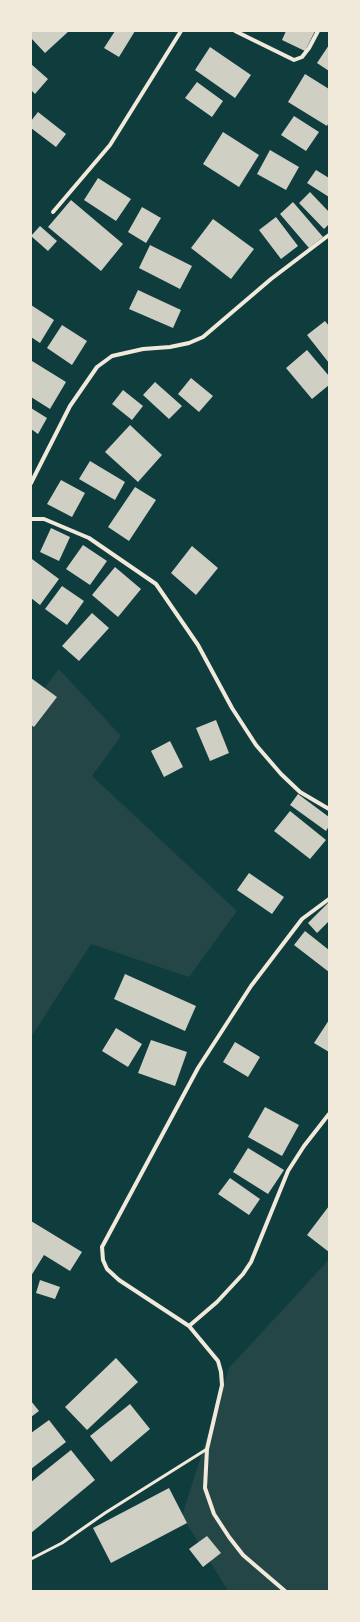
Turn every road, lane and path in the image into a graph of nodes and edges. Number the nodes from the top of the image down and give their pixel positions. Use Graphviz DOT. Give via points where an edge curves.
graph roads {
  1 [pos="181,31"];
  2 [pos="235,31"];
  3 [pos="318,31"];
  4 [pos="53,212"];
  5 [pos="329,235"];
  6 [pos="31,483"];
  7 [pos="31,519"];
  8 [pos="329,809"];
  9 [pos="329,898"];
  10 [pos="329,1114"];
  11 [pos="189,1326"];
  12 [pos="207,1449"];
  13 [pos="31,1559"];
  14 [pos="285,1591"];
  1 -- 4 [label="street" via="110,145"];
  2 -- 3 [label="street" via="294,60 302,57"];
  5 -- 6 [label="street" via="203,337 176,346 112,356 102,364 70,406"];
  7 -- 8 [label="street" via="44,519 89,538 156,584 198,646 232,708 256,745 300,792"];
  9 -- 11 [label="street" via="302,919 251,986 198,1068 102,1247 105,1265 119,1280"];
  10 -- 11 [label="street" via="288,1171 251,1262 222,1297"];
  11 -- 12 [label="street" via="218,1361 221,1372 222,1385"];
  12 -- 13 [label="lane" via="62,1543"];
  12 -- 14 [label="street" via="205,1488 214,1514 243,1555"];
}
